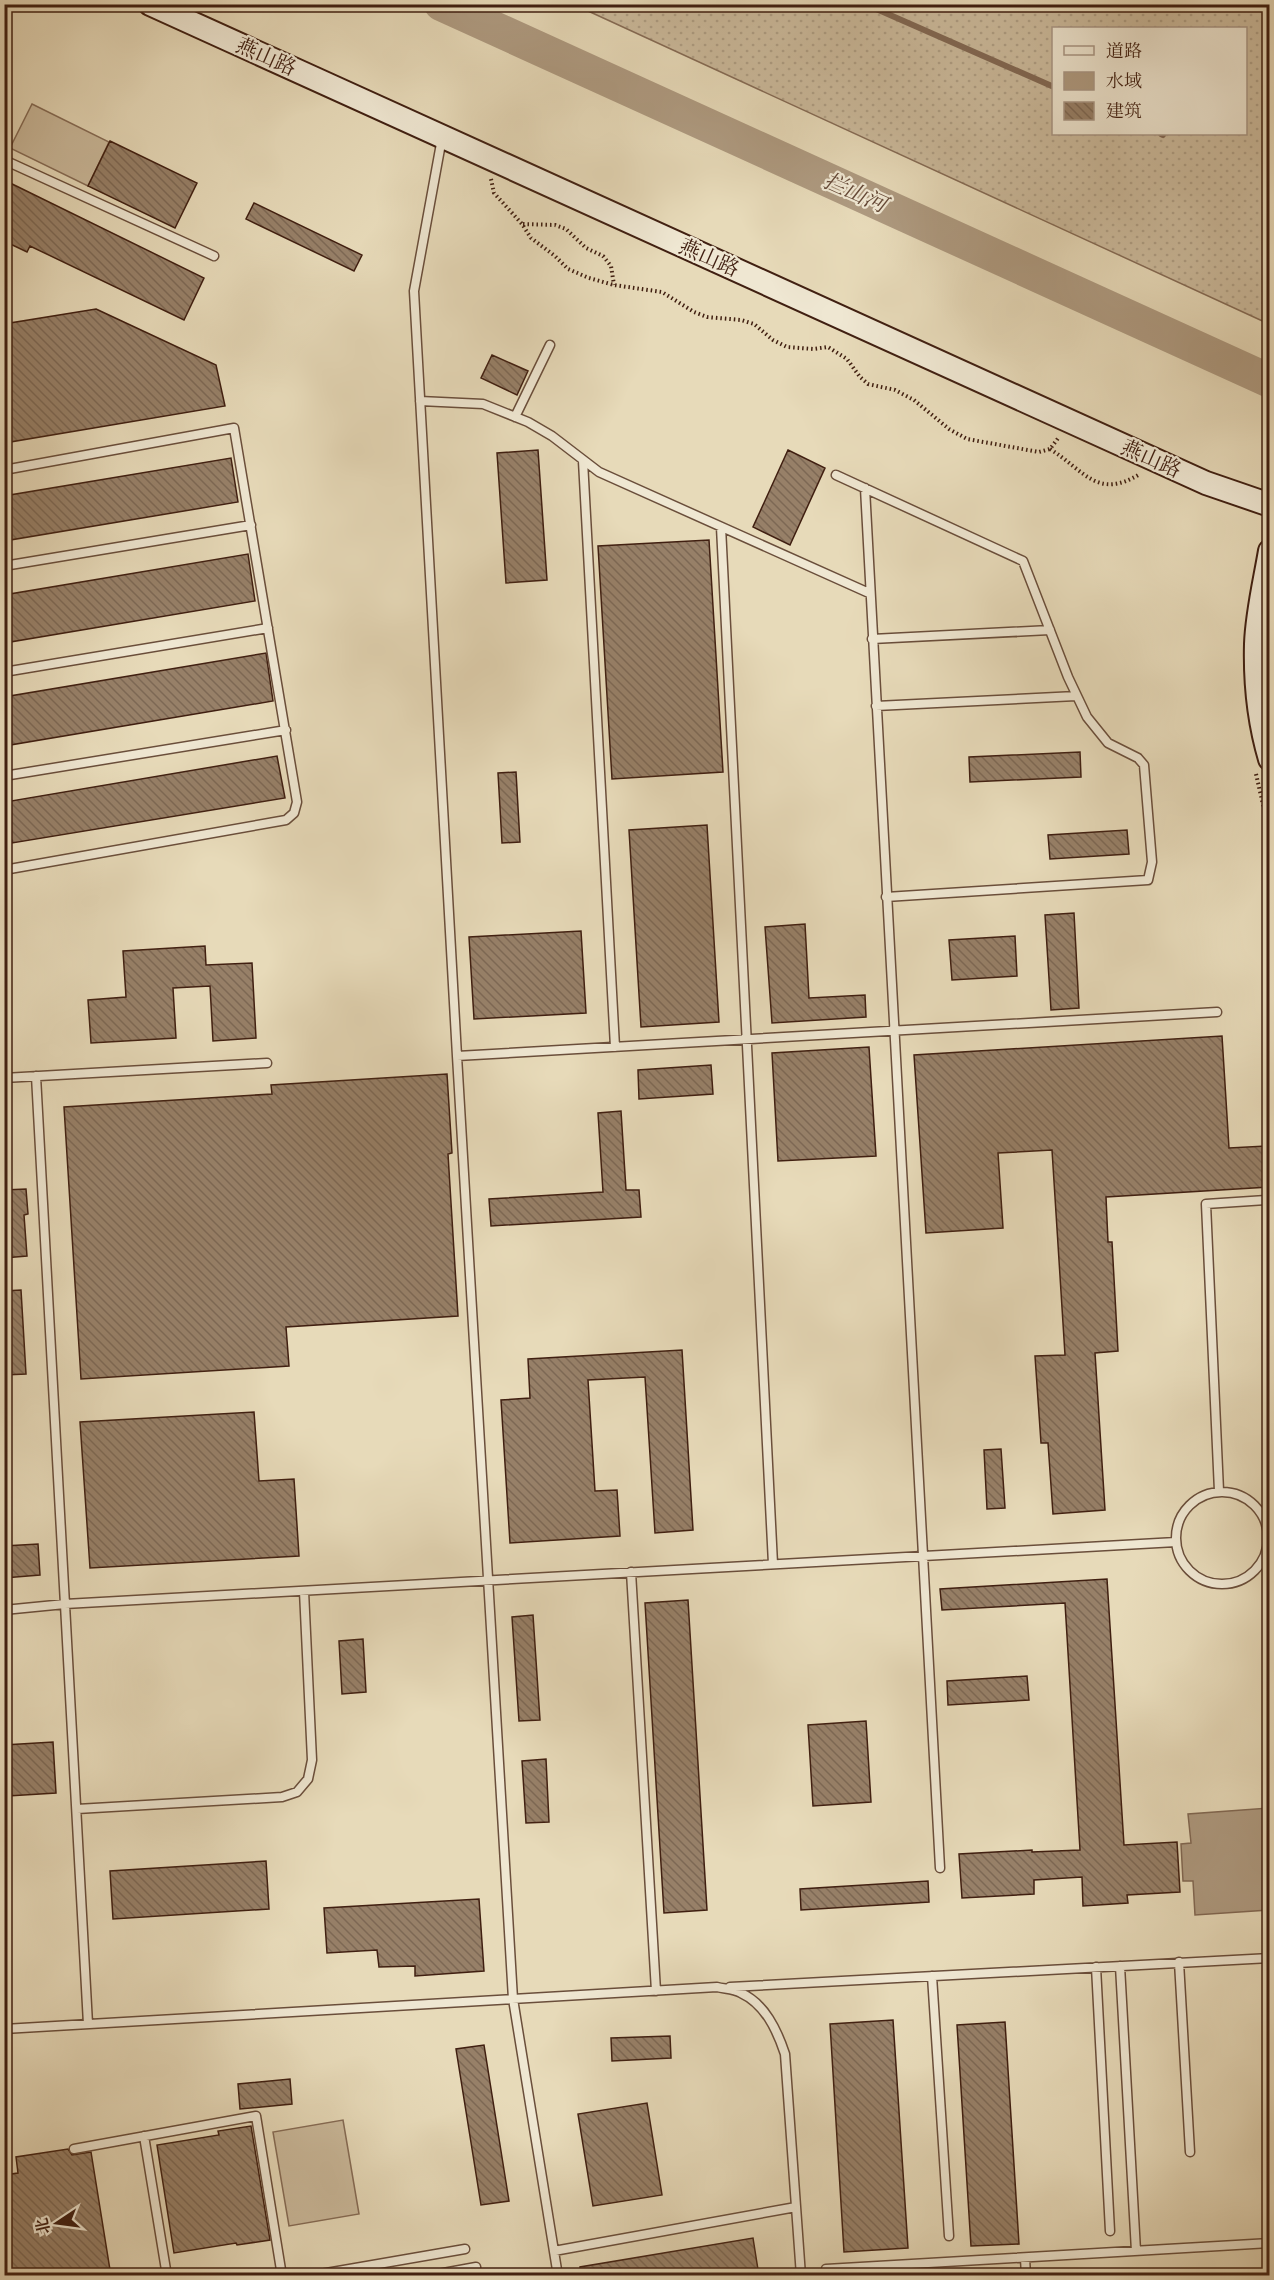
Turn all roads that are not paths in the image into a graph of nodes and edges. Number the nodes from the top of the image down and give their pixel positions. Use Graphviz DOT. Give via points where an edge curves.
graph roads {
  1 [pos="150,4"];
  2 [pos="442,137"];
  3 [pos="4,160"];
  4 [pos="214,256"];
  5 [pos="550,345"];
  6 [pos="420,401"];
  7 [pos="515,417"];
  8 [pos="583,461"];
  9 [pos="4,470"];
  10 [pos="836,475"];
  11 [pos="865,488"];
  12 [pos="1269,505"];
  13 [pos="251,525"];
  14 [pos="721,527"];
  15 [pos="1269,551"];
  16 [pos="4,566"];
  17 [pos="870,593"];
  18 [pos="268,628"];
  19 [pos="1050,630"];
  20 [pos="872,639"];
  21 [pos="4,672"];
  22 [pos="1076,696"];
  23 [pos="876,706"];
  24 [pos="286,730"];
  25 [pos="1268,756"];
  26 [pos="4,776"];
  27 [pos="4,870"];
  28 [pos="886,897"];
  29 [pos="1217,1012"];
  30 [pos="894,1031"];
  31 [pos="747,1039"];
  32 [pos="615,1047"];
  33 [pos="457,1056"];
  34 [pos="267,1064"];
  35 [pos="36,1076"];
  36 [pos="4,1078"];
  37 [pos="1266,1200"];
  38 [pos="1219,1491"];
  39 [pos="1269,1536"];
  40 [pos="1176,1542"];
  41 [pos="923,1556"];
  42 [pos="773,1564"];
  43 [pos="631,1572"];
  44 [pos="488,1580"];
  45 [pos="304,1591"];
  46 [pos="65,1604"];
  47 [pos="4,1610"];
  48 [pos="77,1809"];
  49 [pos="940,1868"];
  50 [pos="1269,1958"];
  51 [pos="1179,1962"];
  52 [pos="1120,1966"];
  53 [pos="1096,1967"];
  54 [pos="932,1976"];
  55 [pos="717,1988"];
  56 [pos="656,1991"];
  57 [pos="513,1999"];
  58 [pos="88,2024"];
  59 [pos="4,2029"];
  60 [pos="144,2136"];
  61 [pos="74,2149"];
  62 [pos="1190,2152"];
  63 [pos="796,2207"];
  64 [pos="1110,2231"];
  65 [pos="949,2236"];
  66 [pos="1269,2243"];
  67 [pos="465,2249"];
  68 [pos="554,2251"];
  69 [pos="1136,2251"];
  70 [pos="1025,2258"];
  71 [pos="896,2265"];
  72 [pos="826,2269"];
  73 [pos="167,2276"];
  74 [pos="282,2276"];
  75 [pos="309,2276"];
  76 [pos="427,2276"];
  77 [pos="477,2276"];
  78 [pos="558,2276"];
  79 [pos="801,2276"];
  80 [pos="897,2276"];
  81 [pos="1026,2276"];
  1 -- 2 [label="street, 燕山路"];
  2 -- 6 [label="lane" via="414,291"];
  2 -- 12 [label="street, 燕山路" via="1206,483"];
  3 -- 4 [label="lane"];
  5 -- 7 [label="lane"];
  6 -- 7 [label="lane" via="483,404"];
  6 -- 33 [label="lane"];
  7 -- 8 [label="lane" via="552,436"];
  8 -- 14 [label="lane" via="599,472"];
  8 -- 32 [label="lane"];
  9 -- 13 [label="lane" via="234,428"];
  10 -- 11 [label="lane"];
  11 -- 17 [label="lane"];
  11 -- 19 [label="lane" via="1023,561"];
  13 -- 16 [label="lane"];
  13 -- 18 [label="lane"];
  14 -- 17 [label="lane"];
  14 -- 31 [label="lane"];
  15 -- 25 [label="street" via="1256,642 1257,685"];
  17 -- 20 [label="lane"];
  18 -- 21 [label="lane"];
  18 -- 24 [label="lane"];
  19 -- 20 [label="lane"];
  19 -- 22 [label="lane"];
  20 -- 23 [label="lane"];
  22 -- 23 [label="lane"];
  22 -- 28 [label="lane" via="1096,731 1143,765 1152,862 1148,880"];
  23 -- 28 [label="lane"];
  24 -- 26 [label="lane"];
  24 -- 27 [label="lane" via="297,802 294,813 286,820"];
  28 -- 30 [label="lane"];
  29 -- 30 [label="lane"];
  30 -- 31 [label="lane"];
  30 -- 41 [label="lane"];
  31 -- 32 [label="lane"];
  31 -- 42 [label="lane"];
  32 -- 33 [label="lane"];
  33 -- 44 [label="lane"];
  34 -- 35 [label="lane"];
  35 -- 36 [label="lane"];
  35 -- 46 [label="lane"];
  37 -- 38 [label="lane" via="1206,1204"];
  38 -- 39 [label="lane" via="1234,1493 1253,1503 1266,1521"];
  38 -- 40 [label="lane" via="1192,1502 1177,1527"];
  39 -- 40 [label="lane" via="1260,1566 1248,1577 1226,1584 1202,1580 1189,1570"];
  40 -- 41 [label="lane"];
  41 -- 42 [label="lane"];
  41 -- 49 [label="lane"];
  42 -- 43 [label="lane"];
  43 -- 44 [label="lane"];
  43 -- 56 [label="lane"];
  44 -- 45 [label="lane"];
  44 -- 57 [label="lane"];
  45 -- 46 [label="lane"];
  45 -- 48 [label="lane" via="312,1760 308,1779 297,1792 282,1797"];
  46 -- 47 [label="lane"];
  46 -- 48 [label="lane"];
  48 -- 58 [label="lane"];
  50 -- 51 [label="lane"];
  51 -- 52 [label="lane"];
  51 -- 62 [label="lane"];
  52 -- 53 [label="lane"];
  52 -- 69 [label="lane"];
  53 -- 54 [label="lane"];
  53 -- 64 [label="lane"];
  54 -- 55 [label="lane"];
  54 -- 65 [label="lane"];
  55 -- 56 [label="lane"];
  55 -- 63 [label="lane" via="740,1992 756,2003 779,2036 785,2054"];
  56 -- 57 [label="lane"];
  57 -- 58 [label="lane"];
  57 -- 68 [label="lane"];
  58 -- 59 [label="lane"];
  60 -- 61 [label="lane"];
  60 -- 73 [label="lane"];
  60 -- 74 [label="lane" via="256,2116"];
  63 -- 68 [label="lane"];
  63 -- 79 [label="lane"];
  66 -- 69 [label="lane"];
  67 -- 75 [label="lane"];
  68 -- 78 [label="lane"];
  69 -- 70 [label="lane"];
  70 -- 71 [label="lane"];
  70 -- 81 [label="lane"];
  71 -- 72 [label="lane"];
  71 -- 80 [label="lane"];
  76 -- 77 [label="lane" via="476,2267"];
}
